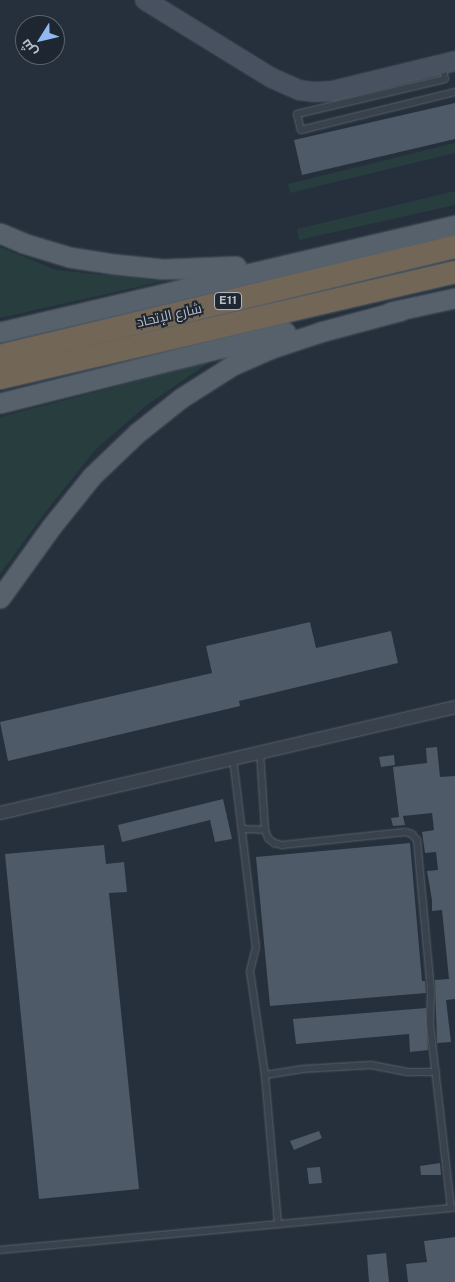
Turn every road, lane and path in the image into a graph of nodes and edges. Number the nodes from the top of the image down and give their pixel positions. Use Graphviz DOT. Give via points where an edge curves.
graph roads {
  1 [pos="145,0"];
  2 [pos="448,63"];
  3 [pos="455,92"];
  4 [pos="455,225"];
  5 [pos="0,233"];
  6 [pos="455,247"];
  7 [pos="348,249"];
  8 [pos="455,272"];
  9 [pos="455,298"];
  10 [pos="402,310"];
  11 [pos="0,332"];
  12 [pos="0,356"];
  13 [pos="0,378"];
  14 [pos="0,403"];
  15 [pos="0,598"];
  16 [pos="455,707"];
  17 [pos="260,752"];
  18 [pos="234,758"];
  19 [pos="0,813"];
  20 [pos="242,829"];
  21 [pos="265,830"];
  22 [pos="436,1072"];
  23 [pos="265,1075"];
  24 [pos="453,1208"];
  25 [pos="278,1224"];
  26 [pos="0,1250"];
  1 -- 2 [label="street" via="272,78 299,90 332,91"];
  2 -- 3 [label="lane" via="445,78 297,114 300,130"];
  4 -- 7 [label="main road"];
  5 -- 7 [label="main road" via="69,257 163,269 229,267"];
  6 -- 12 [label="highway, شارع الإتحاد / E11"];
  7 -- 11 [label="main road"];
  8 -- 13 [label="highway, شارع الإتحاد / E11"];
  9 -- 10 [label="main road"];
  10 -- 14 [label="main road" via="327,322"];
  10 -- 15 [label="main road" via="272,348 233,365 181,398 136,433 92,476"];
  16 -- 17 [label="street"];
  17 -- 18 [label="street"];
  17 -- 21 [label="lane"];
  18 -- 19 [label="street"];
  18 -- 20 [label="lane"];
  20 -- 21 [label="lane"];
  20 -- 23 [label="lane" via="256,947 250,971"];
  21 -- 22 [label="lane" via="271,841 282,844 401,832 415,837"];
  22 -- 23 [label="lane" via="408,1072 371,1065"];
  22 -- 24 [label="lane"];
  23 -- 25 [label="lane"];
  24 -- 25 [label="lane"];
  25 -- 26 [label="lane"];
}
